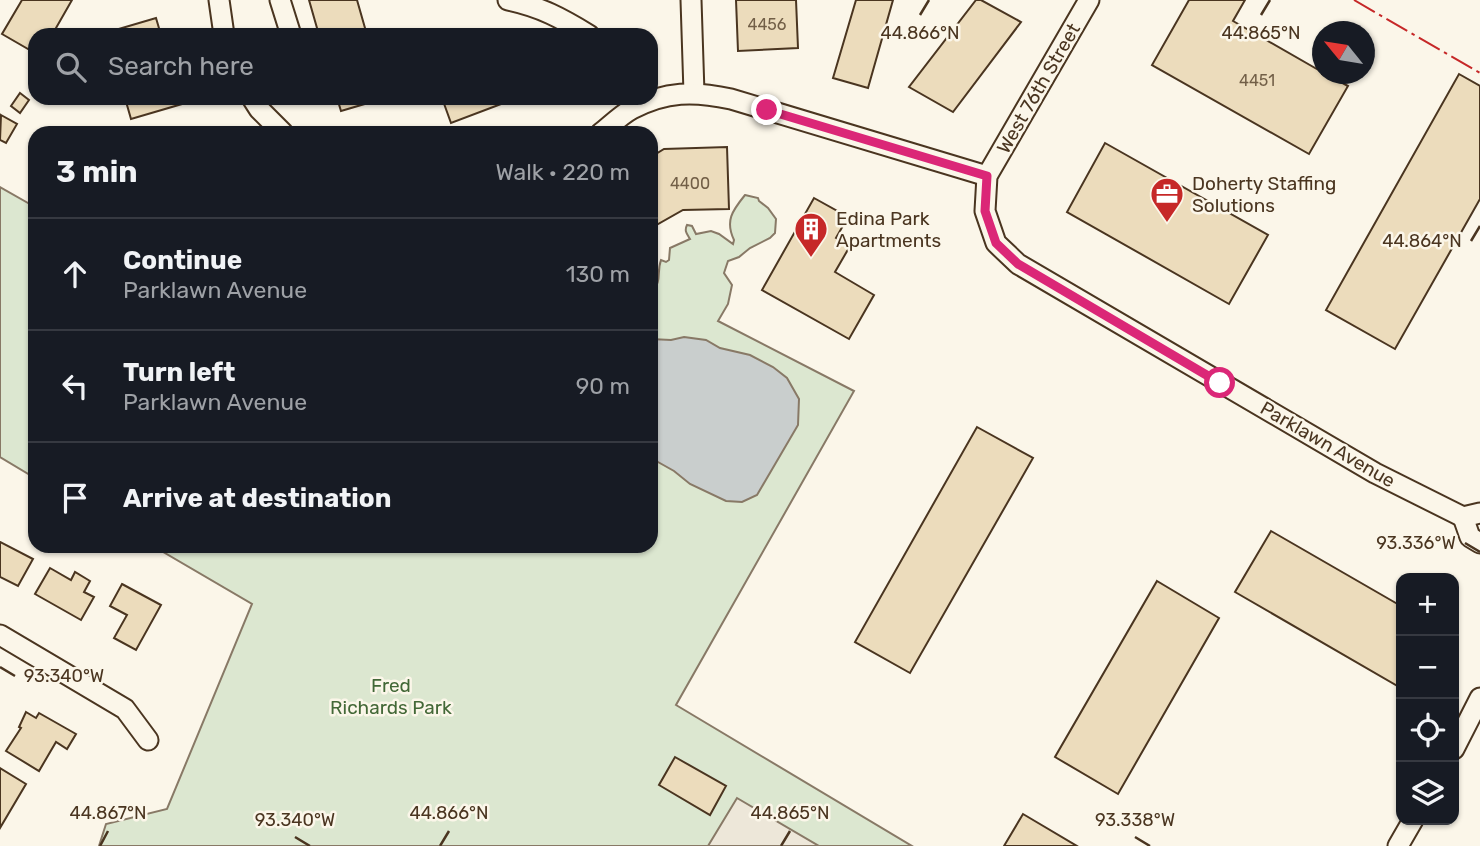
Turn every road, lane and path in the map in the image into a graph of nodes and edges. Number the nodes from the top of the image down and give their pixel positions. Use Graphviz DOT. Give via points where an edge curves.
graph roads {
  1 [pos="219,0"];
  2 [pos="280,0"];
  3 [pos="508,0"];
  4 [pos="691,0"];
  5 [pos="1089,0"];
  6 [pos="223,28"];
  7 [pos="288,28"];
  8 [pos="577,28"];
  9 [pos="694,93"];
  10 [pos="658,95"];
  11 [pos="257,105"];
  12 [pos="638,105"];
  13 [pos="276,126"];
  14 [pos="610,126"];
  15 [pos="987,176"];
  16 [pos="1472,515"];
  17 [pos="1480,543"];
  18 [pos="3,643"];
  19 [pos="1480,698"];
  20 [pos="1459,739"];
  21 [pos="148,740"];
  22 [pos="1410,825"];
  23 [pos="1398,846"];
  1 -- 6 [label="street"];
  2 -- 7 [label="street"];
  3 -- 8 [label="street" via="556,15"];
  4 -- 9 [label="street"];
  5 -- 15 [label="street, West 76th Street"];
  9 -- 10 [label="street"];
  9 -- 15 [label="street" via="731,99"];
  11 -- 13 [label="street"];
  12 -- 14 [label="street"];
  15 -- 16 [label="street, Parklawn Avenue" via="985,211 996,243 1018,264 1375,473"];
  16 -- 17 [label="street, Parklawn Avenue" via="1470,537"];
  18 -- 21 [label="street" via="125,709"];
  19 -- 20 [label="street"];
  22 -- 23 [label="street"];
}
